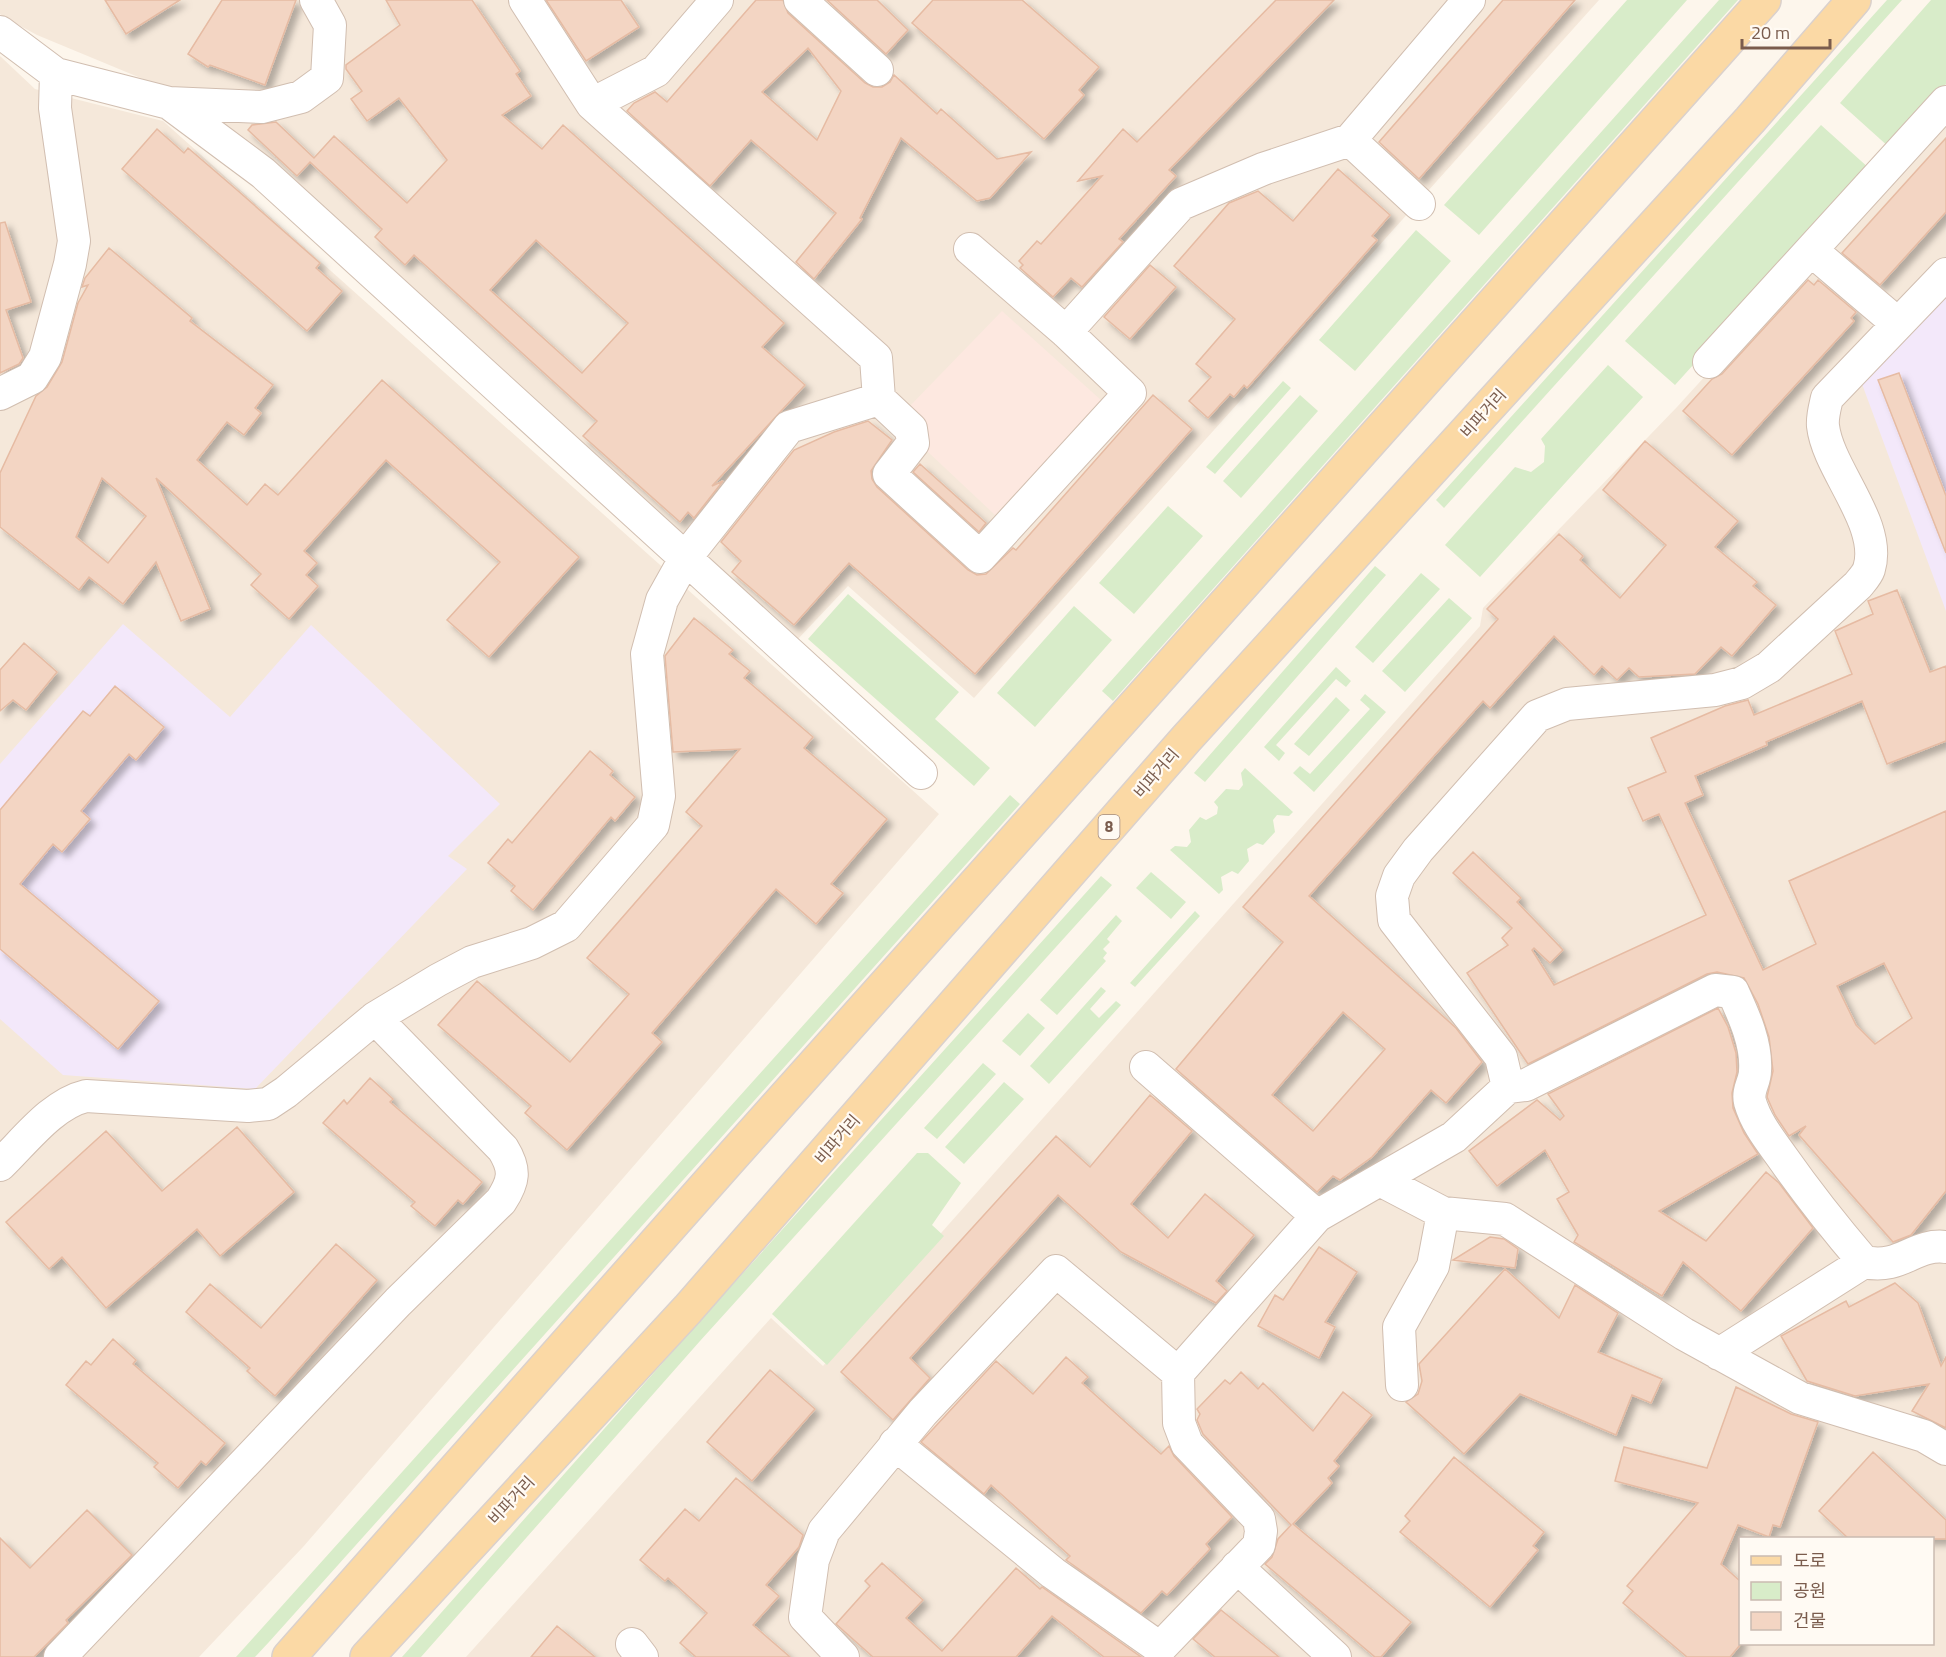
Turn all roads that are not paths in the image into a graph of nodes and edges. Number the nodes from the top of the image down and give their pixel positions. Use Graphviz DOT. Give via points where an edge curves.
graph roads {
  1 [pos="316,0"];
  2 [pos="525,0"];
  3 [pos="717,0"];
  4 [pos="800,0"];
  5 [pos="1469,0"];
  6 [pos="1764,0"];
  7 [pos="1854,0"];
  8 [pos="0,32"];
  9 [pos="877,70"];
  10 [pos="56,74"];
  11 [pos="1946,102"];
  12 [pos="169,103"];
  13 [pos="592,104"];
  14 [pos="1350,140"];
  15 [pos="1419,204"];
  16 [pos="970,249"];
  17 [pos="1811,250"];
  18 [pos="1946,274"];
  19 [pos="1898,324"];
  20 [pos="1066,332"];
  21 [pos="1709,362"];
  22 [pos="0,394"];
  23 [pos="879,399"];
  24 [pos="686,557"];
  25 [pos="921,773"];
  26 [pos="375,1018"];
  27 [pos="1146,1067"];
  28 [pos="1508,1087"];
  29 [pos="0,1165"];
  30 [pos="1380,1180"];
  31 [pos="1443,1213"];
  32 [pos="1317,1216"];
  33 [pos="1946,1247"];
  34 [pos="1864,1262"];
  35 [pos="1719,1354"];
  36 [pos="1178,1373"];
  37 [pos="1402,1384"];
  38 [pos="895,1444"];
  39 [pos="1946,1449"];
  40 [pos="1238,1567"];
  41 [pos="1156,1652"];
  42 [pos="60,1657"];
  43 [pos="289,1657"];
  44 [pos="367,1657"];
  45 [pos="843,1657"];
  46 [pos="1335,1657"];
  1 -- 12 [label="street" via="330,24 327,78 302,97 262,107"];
  2 -- 13 [label="street"];
  3 -- 13 [label="street" via="656,70"];
  4 -- 9 [label="street"];
  5 -- 14 [label="street"];
  6 -- 43 [label="main road"];
  7 -- 44 [label="main road, 비파거리 / 8" via="1750,120 1186,739 688,1309"];
  8 -- 10 [label="street"];
  10 -- 12 [label="street"];
  10 -- 22 [label="street" via="55,108 74,241 70,264 45,357 32,378"];
  11 -- 17 [label="street"];
  12 -- 24 [label="street" via="263,173"];
  13 -- 23 [label="street" via="876,358"];
  14 -- 15 [label="street"];
  14 -- 20 [label="street" via="1263,169 1181,204"];
  16 -- 20 [label="street"];
  17 -- 19 [label="street"];
  17 -- 21 [label="street"];
  18 -- 19 [label="street"];
  19 -- 28 [label="street" via="1827,398 1822,424 1867,530 1869,571 1858,585 1769,667 1742,683 1714,690 1567,704 1537,716 1399,876 1392,896 1394,920 1501,1057"];
  20 -- 23 [label="street" via="1130,393 980,556 890,474 913,443 911,429"];
  23 -- 24 [label="street" via="789,426"];
  24 -- 25 [label="street"];
  24 -- 26 [label="street" via="662,600 647,654 659,796 653,825 566,926 532,943 472,962"];
  26 -- 29 [label="street" via="268,1104 86,1096 70,1100"];
  26 -- 42 [label="street" via="503,1149 514,1171 512,1184 501,1201 398,1302"];
  27 -- 32 [label="street"];
  28 -- 30 [label="street" via="1454,1137"];
  28 -- 34 [label="street" via="1526,1084 1715,990 1733,992 1747,1023 1755,1057 1750,1101 1761,1126 1822,1213"];
  30 -- 31 [label="street"];
  30 -- 32 [label="street"];
  31 -- 35 [label="street" via="1505,1219"];
  31 -- 37 [label="street" via="1433,1266 1400,1327"];
  32 -- 36 [label="street"];
  33 -- 34 [label="street" via="1925,1248 1890,1264"];
  34 -- 35 [label="street"];
  35 -- 39 [label="street" via="1800,1398 1924,1436"];
  36 -- 38 [label="street" via="1056,1271"];
  36 -- 40 [label="street" via="1179,1423 1187,1444 1259,1519 1259,1545"];
  38 -- 41 [label="street"];
  38 -- 45 [label="street" via="824,1532 813,1560 805,1617"];
  40 -- 41 [label="street"];
  40 -- 46 [label="street"];
}
